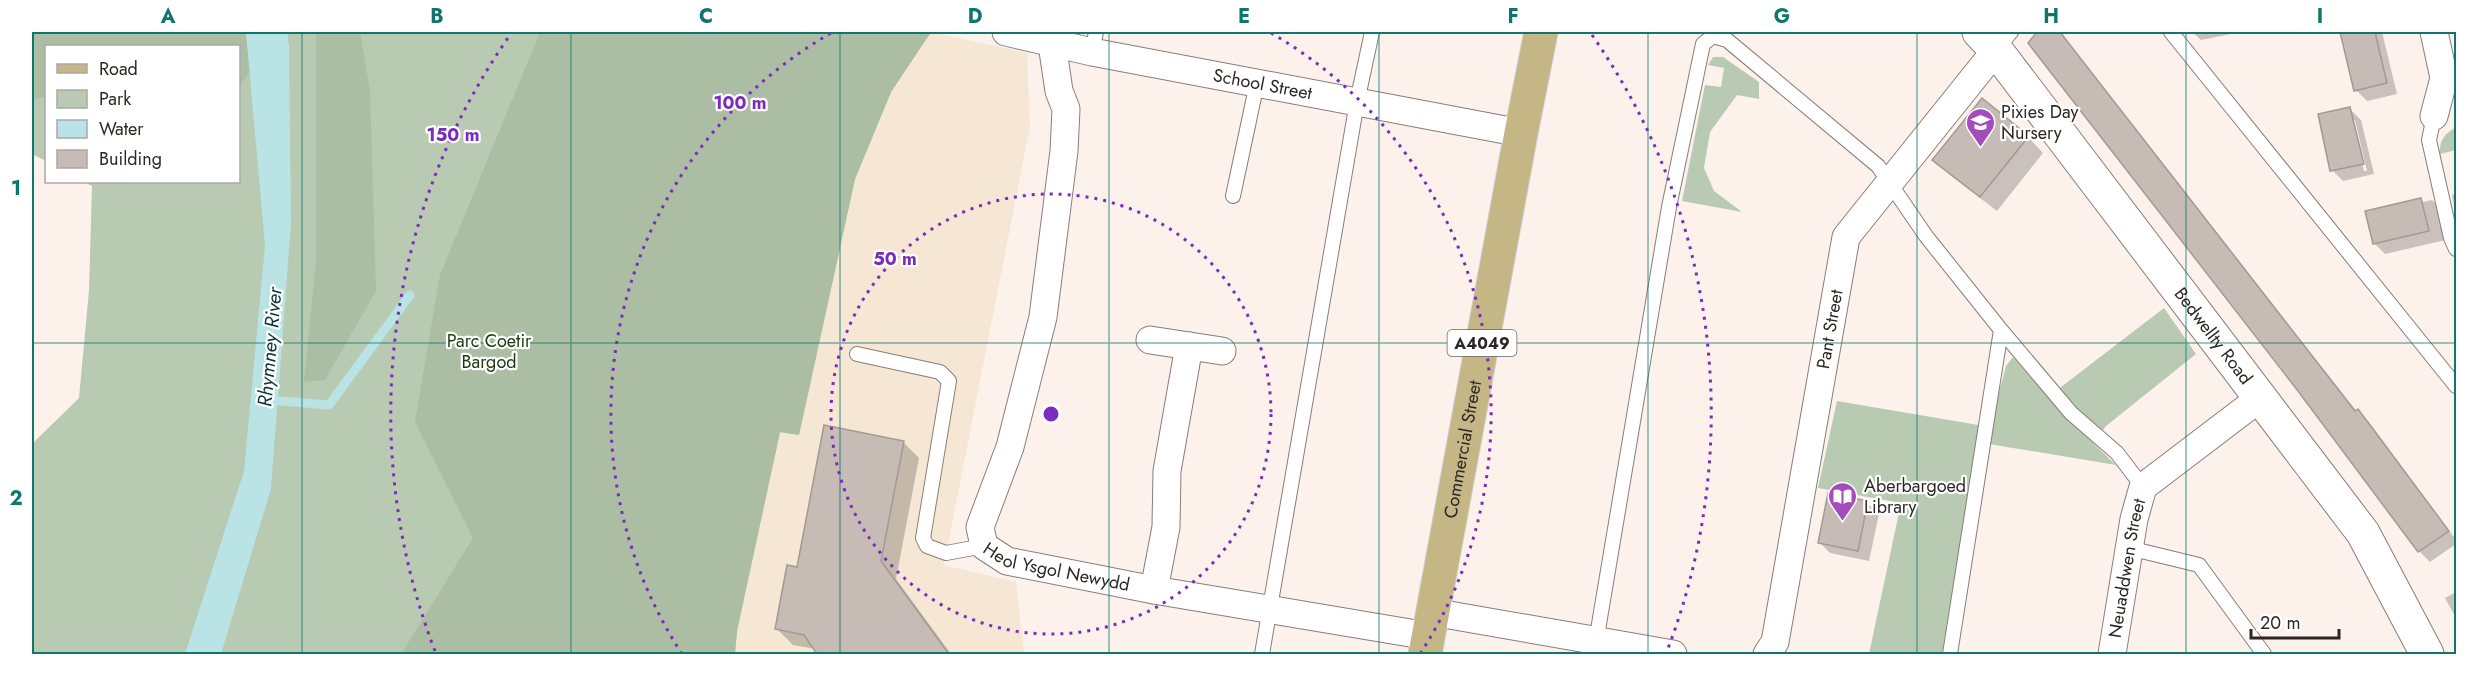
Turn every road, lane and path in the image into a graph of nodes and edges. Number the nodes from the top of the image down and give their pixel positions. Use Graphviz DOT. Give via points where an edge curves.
graph roads {
  1 [pos="1006,32"];
  2 [pos="1372,32"];
  3 [pos="1541,32"];
  4 [pos="2171,32"];
  5 [pos="2434,32"];
  6 [pos="1995,38"];
  7 [pos="1094,42"];
  8 [pos="1053,44"];
  9 [pos="1257,83"];
  10 [pos="1357,102"];
  11 [pos="2434,116"];
  12 [pos="1521,133"];
  13 [pos="1889,182"];
  14 [pos="1233,196"];
  15 [pos="2457,249"];
  16 [pos="2001,330"];
  17 [pos="1150,340"];
  18 [pos="1189,346"];
  19 [pos="1222,351"];
  20 [pos="857,354"];
  21 [pos="2457,386"];
  22 [pos="2260,398"];
  23 [pos="2143,487"];
  24 [pos="984,546"];
  25 [pos="2129,548"];
  26 [pos="1154,590"];
  27 [pos="1270,610"];
  28 [pos="1429,634"];
  29 [pos="1610,648"];
  30 [pos="1262,654"];
  31 [pos="1673,654"];
  32 [pos="1767,654"];
  33 [pos="1950,654"];
  34 [pos="2112,654"];
  35 [pos="2264,654"];
  36 [pos="2427,654"];
  1 -- 8 [label="street, School Street"];
  2 -- 10 [label="lane"];
  3 -- 12 [label="main road, Commercial Street / A4049"];
  4 -- 21 [label="lane"];
  5 -- 11 [label="street" via="2445,78"];
  6 -- 13 [label="street, Pant Street"];
  6 -- 22 [label="main road, Bedwellty Road"];
  7 -- 8 [label="street, School Street"];
  7 -- 9 [label="street, School Street"];
  8 -- 24 [label="street, Heol Ysgol Newydd" via="1059,91 1066,109 1065,151 1043,317 1010,447 980,527"];
  9 -- 10 [label="street, School Street"];
  9 -- 14 [label="lane"];
  10 -- 12 [label="street, School Street"];
  10 -- 27 [label="lane"];
  11 -- 15 [label="lane" via="2429,140 2432,161"];
  12 -- 28 [label="main road, Commercial Street / A4049"];
  13 -- 16 [label="lane" via="1926,236"];
  13 -- 29 [label="lane" via="1878,166 1727,40 1713,36 1703,44 1669,207"];
  13 -- 32 [label="street, Pant Street" via="1846,237 1775,642"];
  16 -- 23 [label="lane" via="2071,413 2117,453"];
  16 -- 33 [label="lane"];
  17 -- 18 [label="street"];
  18 -- 19 [label="street"];
  18 -- 26 [label="street" via="1167,471 1166,527"];
  20 -- 24 [label="lane" via="940,372 949,381 923,538 927,546 946,553"];
  22 -- 23 [label="street, Neuaddwen Street"];
  22 -- 36 [label="main road, Bedwellty Road" via="2363,533"];
  23 -- 25 [label="street, Neuaddwen Street"];
  24 -- 26 [label="street, Heol Ysgol Newydd" via="1007,561"];
  25 -- 34 [label="street, Neuaddwen Street"];
  25 -- 35 [label="lane" via="2199,565"];
  26 -- 27 [label="street, Heol Ysgol Newydd"];
  27 -- 28 [label="street, Heol Ysgol Newydd"];
  27 -- 30 [label="lane"];
  28 -- 29 [label="street"];
  29 -- 31 [label="street"];
}
